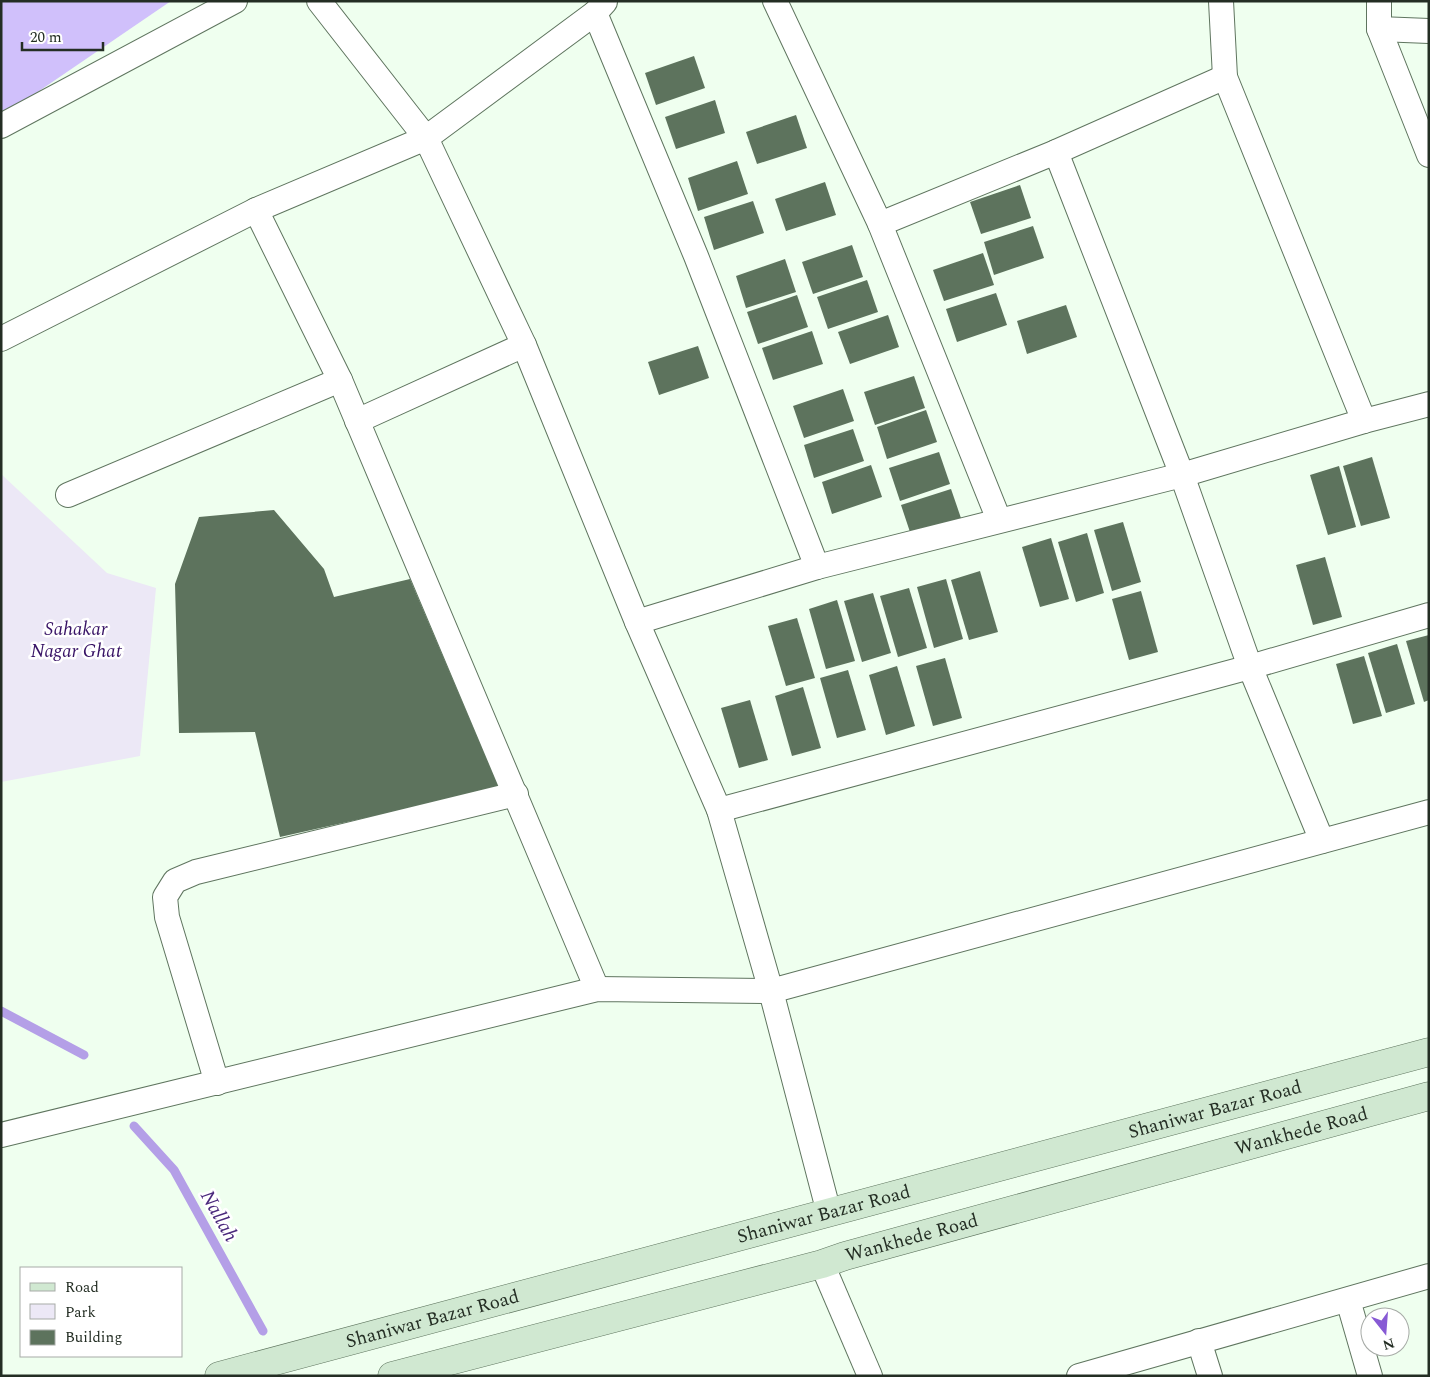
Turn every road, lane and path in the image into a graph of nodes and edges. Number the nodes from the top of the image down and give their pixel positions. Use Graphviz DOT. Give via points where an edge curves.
graph roads {
  1 [pos="235,1"];
  2 [pos="319,1"];
  3 [pos="775,1"];
  4 [pos="1221,1"];
  5 [pos="1379,1"];
  6 [pos="600,7"];
  7 [pos="1379,29"];
  8 [pos="1429,31"];
  9 [pos="1225,77"];
  10 [pos="1,126"];
  11 [pos="426,138"];
  12 [pos="1056,152"];
  13 [pos="1429,155"];
  14 [pos="256,210"];
  15 [pos="880,224"];
  16 [pos="1,339"];
  17 [pos="524,345"];
  18 [pos="340,380"];
  19 [pos="1429,404"];
  20 [pos="357,421"];
  21 [pos="1364,421"];
  22 [pos="1182,476"];
  23 [pos="68,494"];
  24 [pos="999,520"];
  25 [pos="817,567"];
  26 [pos="1429,615"];
  27 [pos="637,622"];
  28 [pos="1250,667"];
  29 [pos="516,794"];
  30 [pos="720,810"];
  31 [pos="1429,812"];
  32 [pos="1322,841"];
  33 [pos="597,989"];
  34 [pos="771,991"];
  35 [pos="1429,1052"];
  36 [pos="217,1083"];
  37 [pos="1429,1096"];
  38 [pos="1,1135"];
  39 [pos="828,1213"];
  40 [pos="822,1264"];
  41 [pos="1429,1276"];
  42 [pos="1348,1300"];
  43 [pos="1199,1341"];
  44 [pos="219,1376"];
  45 [pos="392,1376"];
  46 [pos="870,1376"];
  47 [pos="1079,1376"];
  48 [pos="1210,1376"];
  49 [pos="1370,1376"];
  1 -- 10 [label="street"];
  2 -- 11 [label="street"];
  3 -- 15 [label="street"];
  4 -- 9 [label="street"];
  5 -- 7 [label="street"];
  6 -- 11 [label="street"];
  6 -- 25 [label="street"];
  7 -- 8 [label="street"];
  7 -- 13 [label="street"];
  9 -- 12 [label="street"];
  9 -- 21 [label="street"];
  11 -- 14 [label="street"];
  11 -- 17 [label="street"];
  12 -- 15 [label="street"];
  12 -- 22 [label="street"];
  14 -- 16 [label="street"];
  14 -- 18 [label="street"];
  15 -- 24 [label="street"];
  17 -- 20 [label="street"];
  17 -- 27 [label="street"];
  18 -- 20 [label="street"];
  18 -- 23 [label="street"];
  19 -- 21 [label="street"];
  20 -- 29 [label="street"];
  21 -- 22 [label="street"];
  22 -- 24 [label="street"];
  22 -- 28 [label="street"];
  24 -- 25 [label="street"];
  25 -- 27 [label="street"];
  26 -- 28 [label="street"];
  27 -- 30 [label="street"];
  28 -- 30 [label="street"];
  28 -- 32 [label="street"];
  29 -- 33 [label="street"];
  29 -- 36 [label="street" via="196,872 175,881 166,897 167,917"];
  30 -- 34 [label="street"];
  31 -- 32 [label="street"];
  32 -- 34 [label="street"];
  33 -- 34 [label="street"];
  33 -- 36 [label="street"];
  34 -- 39 [label="street"];
  35 -- 39 [label="main road, Shaniwar Bazar Road"];
  36 -- 38 [label="street"];
  37 -- 40 [label="main road, Wankhede Road"];
  39 -- 44 [label="main road, Shaniwar Bazar Road"];
  40 -- 45 [label="main road, Wankhede Road"];
  40 -- 46 [label="street"];
  41 -- 42 [label="street"];
  42 -- 43 [label="street"];
  42 -- 49 [label="street"];
  43 -- 47 [label="street"];
  43 -- 48 [label="street"];
}
